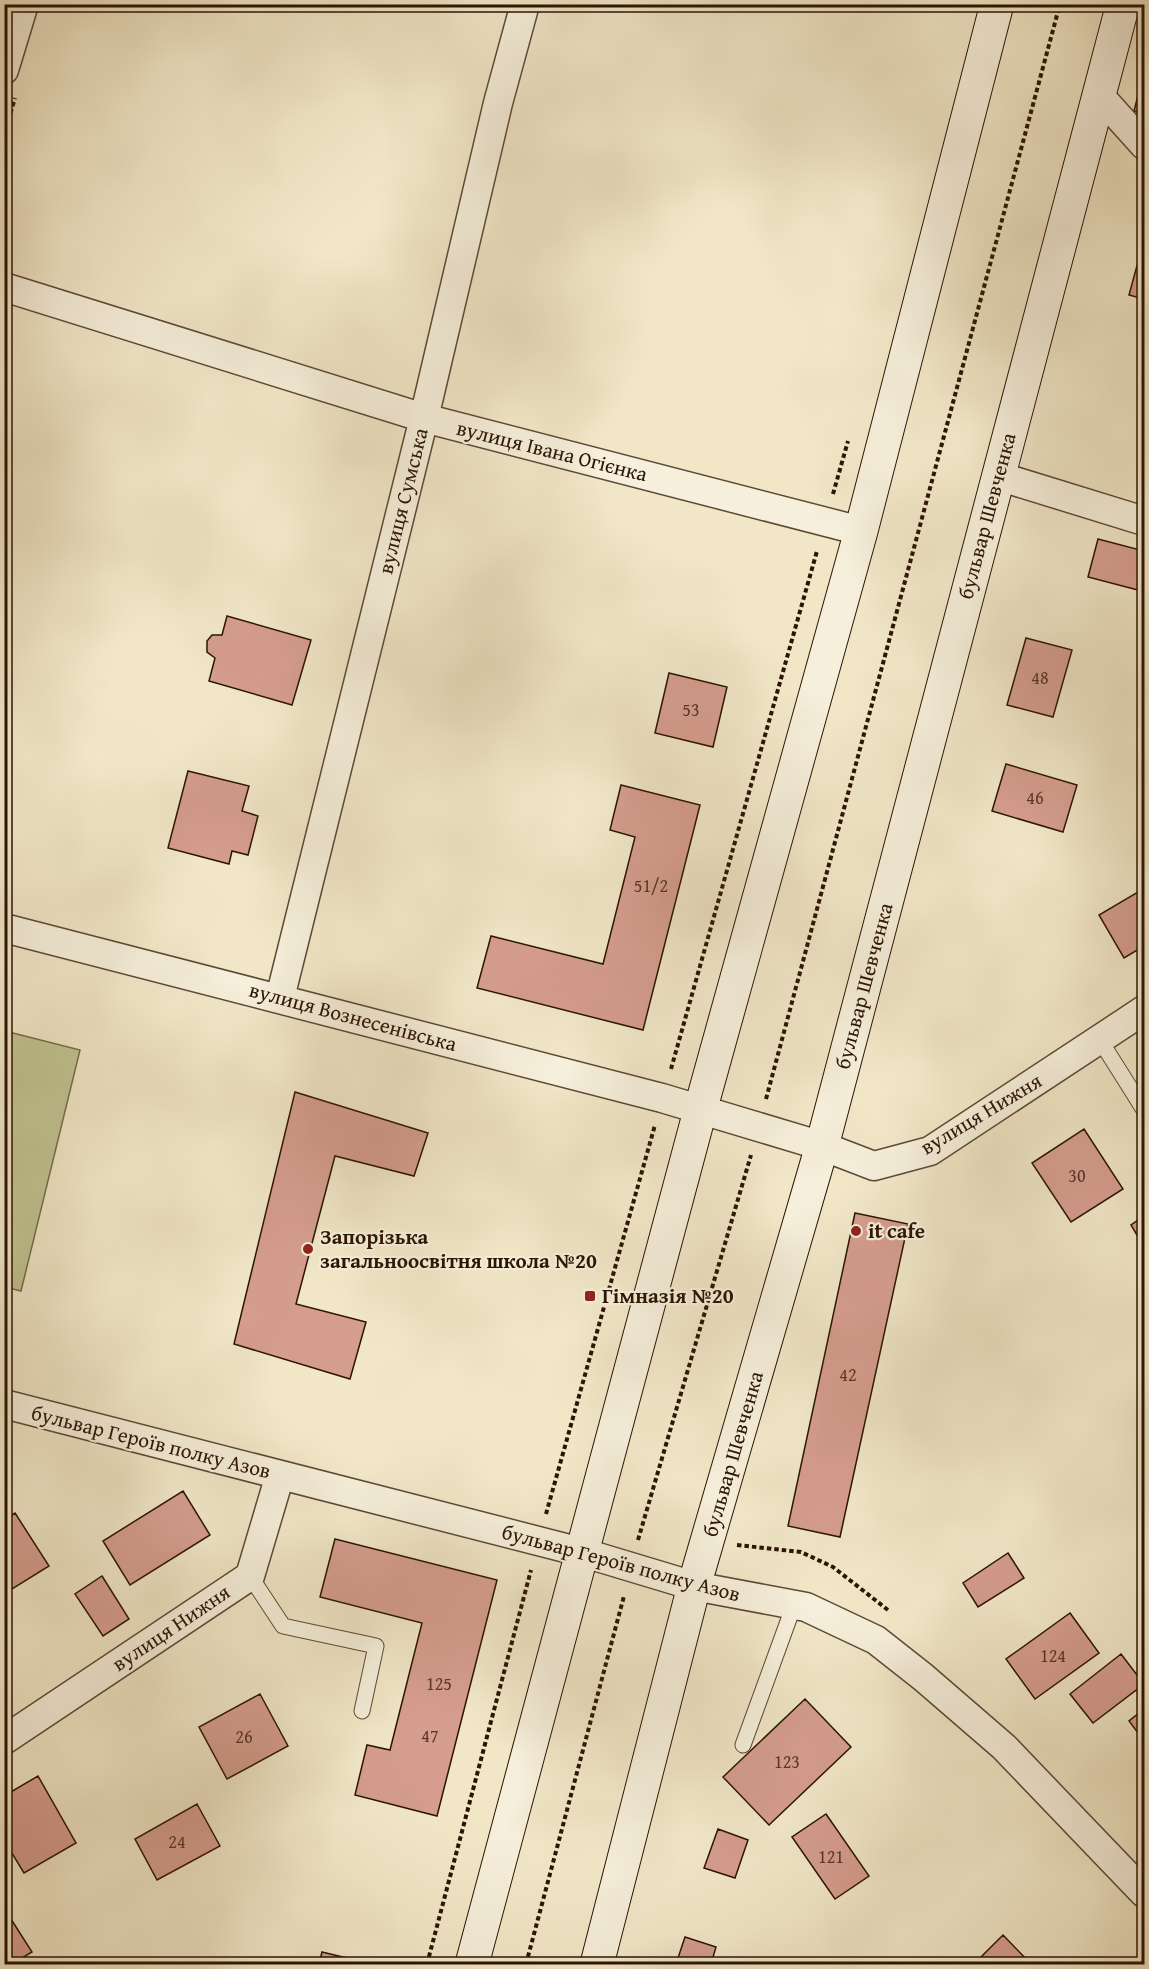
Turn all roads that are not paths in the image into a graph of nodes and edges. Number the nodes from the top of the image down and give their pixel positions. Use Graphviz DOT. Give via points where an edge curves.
graph roads {
  1 [pos="24,4"];
  2 [pos="525,4"];
  3 [pos="997,4"];
  4 [pos="1123,4"];
  5 [pos="4,70"];
  6 [pos="1099,95"];
  7 [pos="1144,144"];
  8 [pos="4,287"];
  9 [pos="424,418"];
  10 [pos="998,476"];
  11 [pos="1144,521"];
  12 [pos="861,531"];
  13 [pos="4,928"];
  14 [pos="280,998"];
  15 [pos="1144,1010"];
  16 [pos="1100,1040"];
  17 [pos="1144,1110"];
  18 [pos="700,1112"];
  19 [pos="822,1146"];
  20 [pos="4,1404"];
  21 [pos="280,1475"];
  22 [pos="581,1552"];
  23 [pos="250,1576"];
  24 [pos="694,1586"];
  25 [pos="794,1605"];
  26 [pos="362,1711"];
  27 [pos="4,1740"];
  28 [pos="743,1745"];
  29 [pos="1144,1893"];
  30 [pos="472,1965"];
  31 [pos="597,1965"];
  1 -- 5 [label="street"];
  2 -- 9 [label="street, вулиця Сумська"];
  3 -- 12 [label="street"];
  4 -- 6 [label="street, бульвар Шевченка"];
  6 -- 7 [label="street"];
  6 -- 10 [label="street, бульвар Шевченка"];
  8 -- 9 [label="street, вулиця Івана Огієнка"];
  9 -- 12 [label="street, вулиця Івана Огієнка"];
  9 -- 14 [label="street, вулиця Сумська"];
  10 -- 11 [label="street"];
  10 -- 19 [label="street, бульвар Шевченка"];
  12 -- 18 [label="street"];
  13 -- 14 [label="street, вулиця Вознесенівська"];
  14 -- 18 [label="street, вулиця Вознесенівська" via="662,1098"];
  15 -- 16 [label="street, вулиця Нижня"];
  16 -- 17 [label="lane"];
  16 -- 19 [label="street, вулиця Нижня" via="930,1151 874,1166"];
  18 -- 19 [label="street, вулиця Нижня"];
  18 -- 22 [label="street"];
  19 -- 24 [label="street, бульвар Шевченка"];
  20 -- 21 [label="street, бульвар Героїв полку Азов"];
  21 -- 22 [label="street, бульвар Героїв полку Азов"];
  21 -- 23 [label="street, вулиця Нижня"];
  22 -- 24 [label="street, бульвар Героїв полку Азов"];
  22 -- 30 [label="street"];
  23 -- 26 [label="lane" via="283,1626 376,1646"];
  23 -- 27 [label="street, вулиця Нижня"];
  24 -- 25 [label="street, бульвар Героїв полку Азов"];
  24 -- 31 [label="street, бульвар Шевченка"];
  25 -- 28 [label="lane"];
  25 -- 29 [label="street, бульвар Героїв полку Азов" via="876,1640 924,1677 1004,1747"];
}
